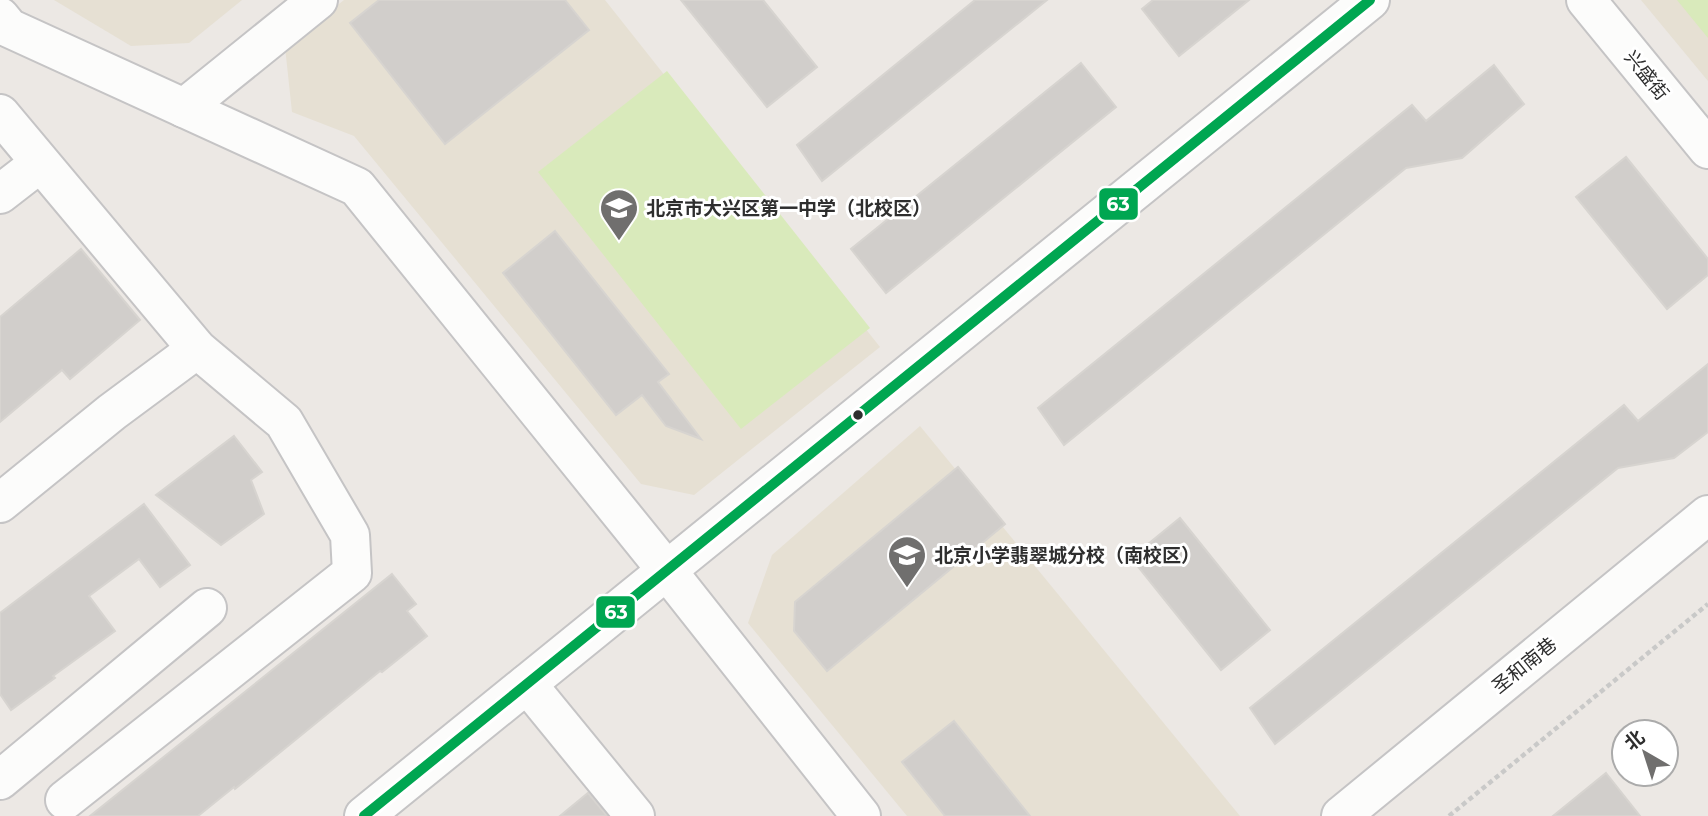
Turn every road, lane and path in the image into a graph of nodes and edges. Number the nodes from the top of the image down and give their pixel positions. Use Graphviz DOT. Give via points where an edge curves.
graph roads {
  1 [pos="318,0"];
  2 [pos="1370,0"];
  3 [pos="1586,0"];
  4 [pos="0,17"];
  5 [pos="184,108"];
  6 [pos="0,114"];
  7 [pos="1708,149"];
  8 [pos="40,163"];
  9 [pos="0,194"];
  10 [pos="197,349"];
  11 [pos="0,503"];
  12 [pos="1708,515"];
  13 [pos="668,572"];
  14 [pos="1708,604"];
  15 [pos="207,608"];
  16 [pos="527,684"];
  17 [pos="0,780"];
  18 [pos="65,800"];
  19 [pos="364,816"];
  20 [pos="635,816"];
  21 [pos="861,816"];
  22 [pos="1341,816"];
  23 [pos="1449,816"];
  1 -- 5 [label="street"];
  2 -- 13 [label="street"];
  3 -- 7 [label="street, 兴盛街"];
  4 -- 5 [label="street" via="9,28"];
  5 -- 13 [label="street" via="357,187"];
  6 -- 8 [label="street"];
  8 -- 9 [label="street"];
  8 -- 10 [label="street"];
  10 -- 11 [label="street"];
  10 -- 18 [label="street" via="284,422 350,535 352,573"];
  12 -- 22 [label="street, 圣和南巷"];
  13 -- 16 [label="street"];
  13 -- 21 [label="street"];
  14 -- 23 [label="path"];
  15 -- 17 [label="street"];
  16 -- 19 [label="street"];
  16 -- 20 [label="street"];
}
